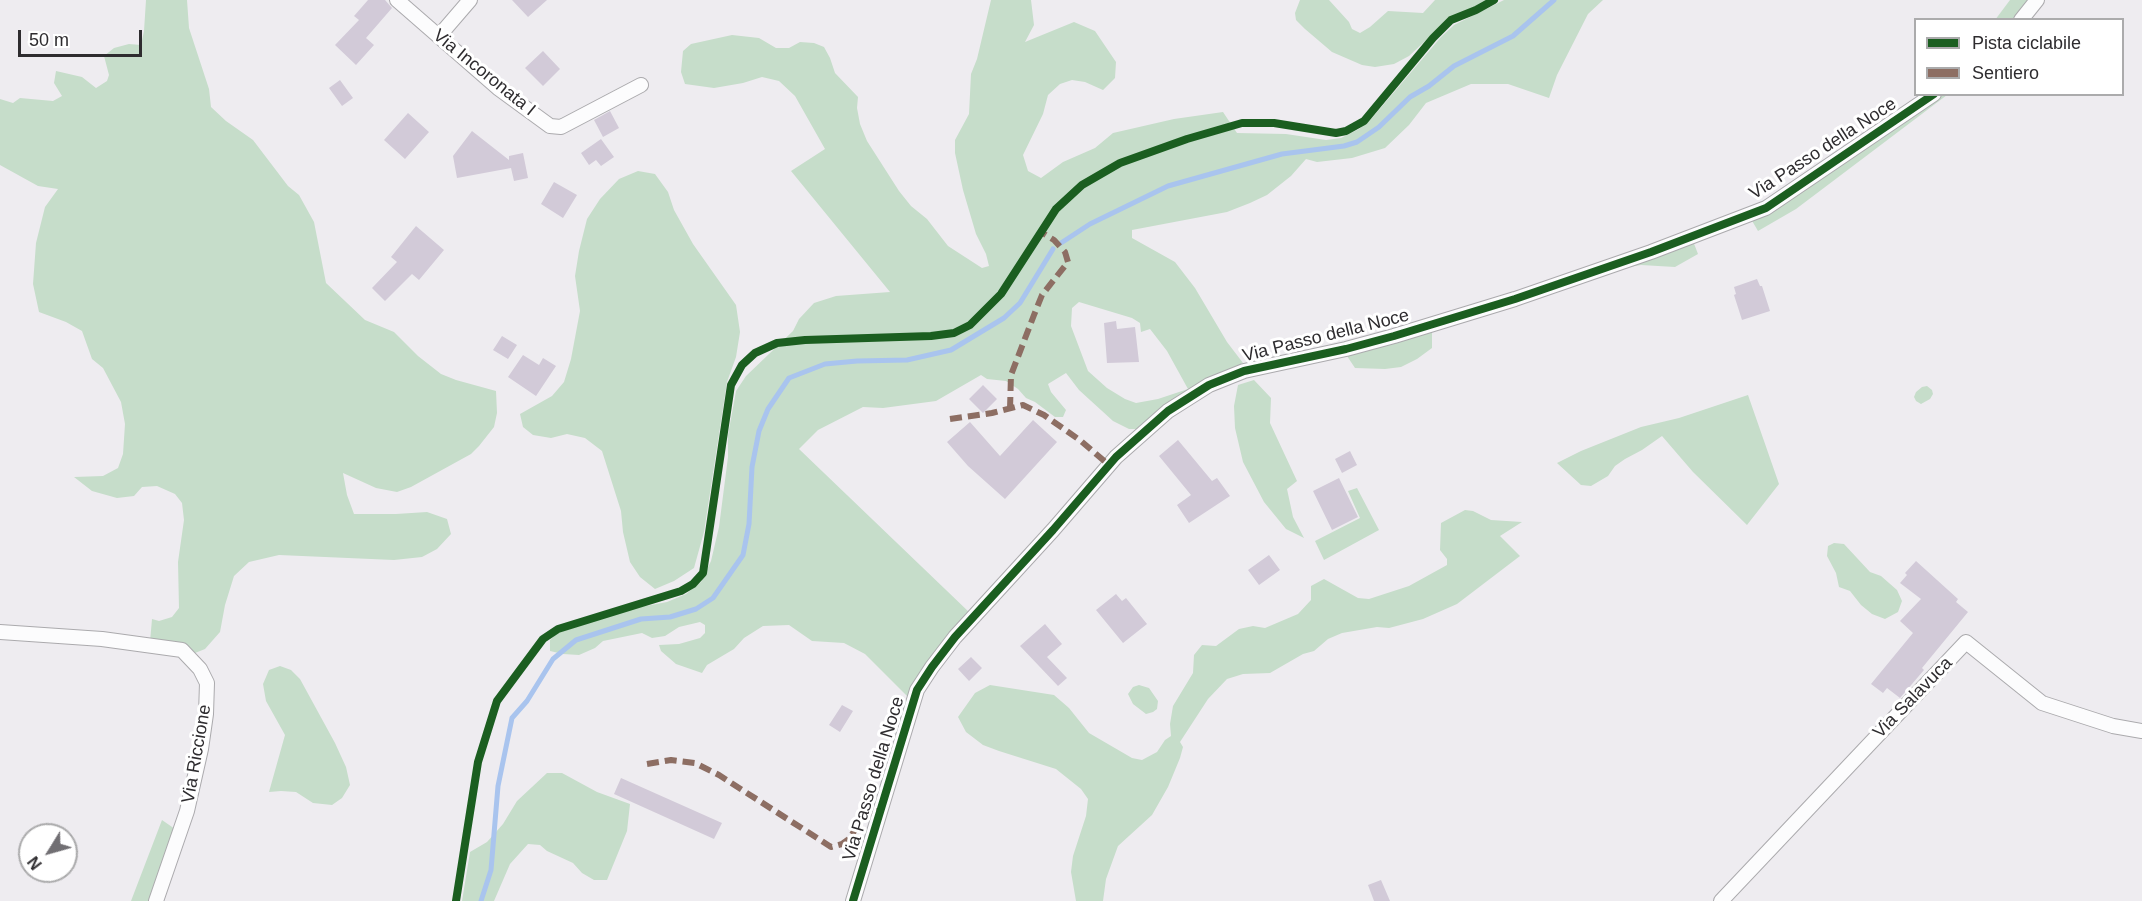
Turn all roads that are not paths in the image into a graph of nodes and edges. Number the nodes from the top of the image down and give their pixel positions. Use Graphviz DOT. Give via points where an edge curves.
graph roads {
  1 [pos="397,0"];
  2 [pos="470,0"];
  3 [pos="2037,0"];
  4 [pos="2023,18"];
  5 [pos="439,36"];
  6 [pos="641,85"];
  7 [pos="1931,96"];
  8 [pos="0,632"];
  9 [pos="2142,731"];
  10 [pos="156,901"];
  11 [pos="853,901"];
  12 [pos="1721,901"];
  1 -- 5 [label="street, Via Incoronata I"];
  2 -- 5 [label="street"];
  3 -- 4 [label="street"];
  5 -- 6 [label="street, Via Incoronata I" via="498,88 550,126 561,127"];
  7 -- 11 [label="street, Via Passo della Noce" via="1766,208 1515,299 1346,349 1244,371 1209,386 1168,411 1116,457 955,637 917,690"];
  8 -- 10 [label="street, Via Riccione" via="102,639 182,650 200,669 207,683 201,749 187,811"];
  9 -- 12 [label="street, Via Salavuca" via="2113,726 2042,703 1966,642"];
}
